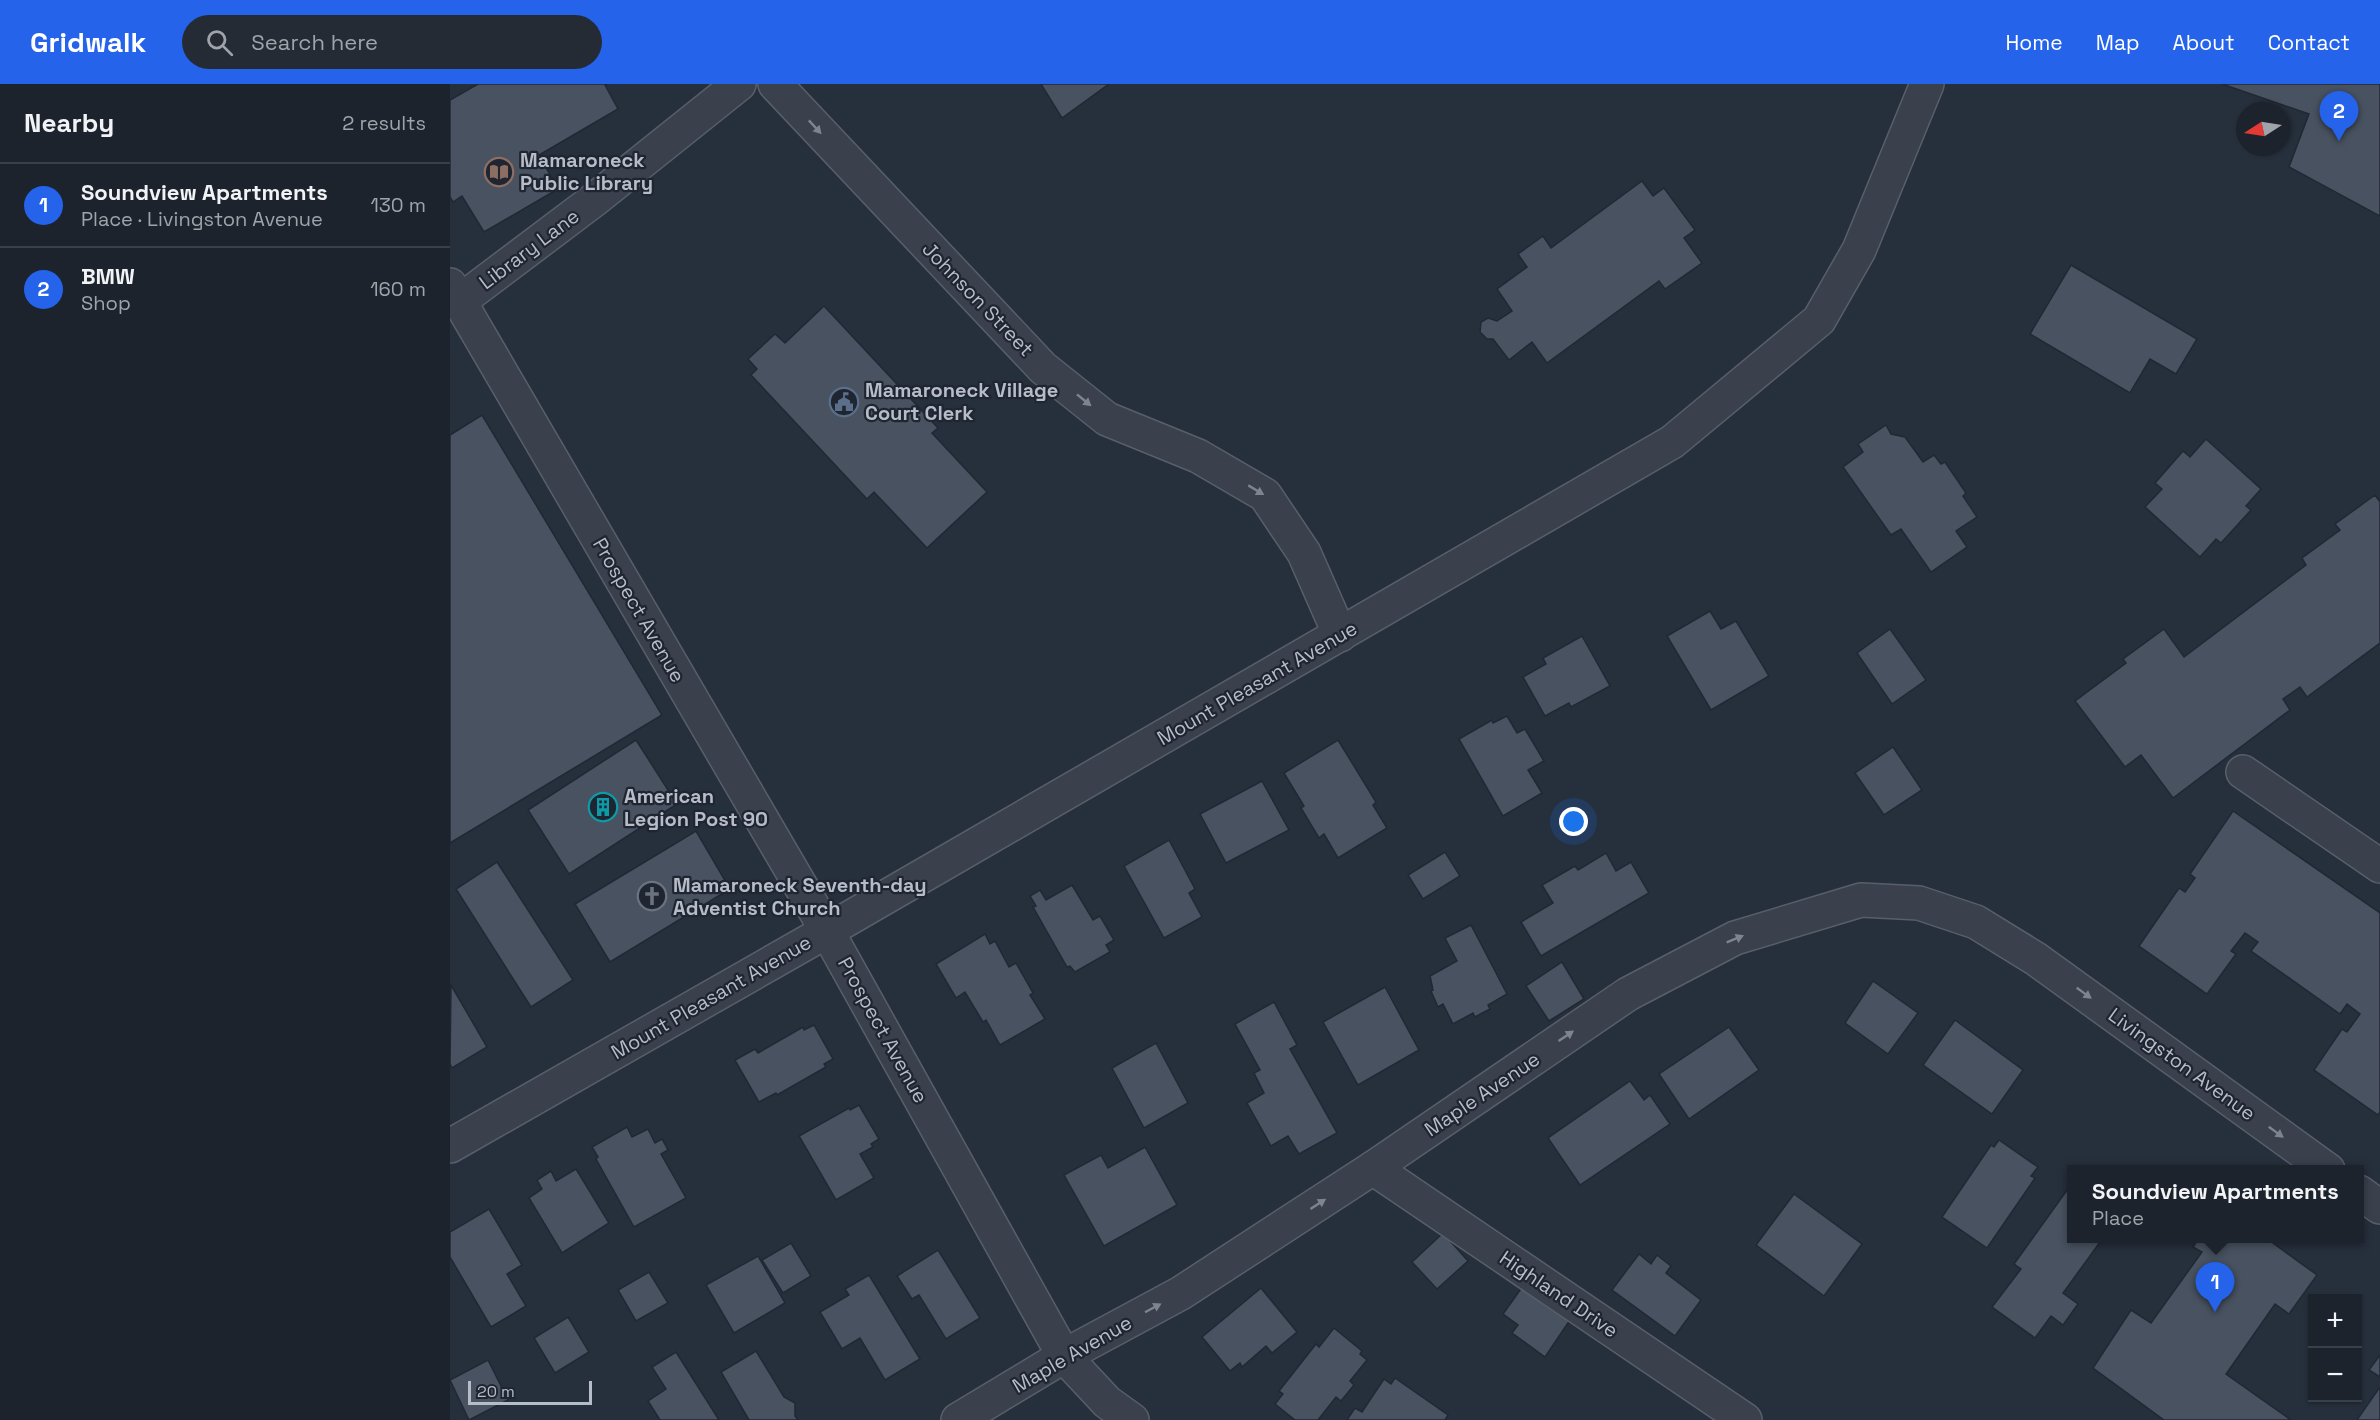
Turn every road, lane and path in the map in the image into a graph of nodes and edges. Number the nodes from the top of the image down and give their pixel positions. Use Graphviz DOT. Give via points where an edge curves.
graph roads {
  1 [pos="739,84"];
  2 [pos="776,84"];
  3 [pos="1927,84"];
  4 [pos="455,293"];
  5 [pos="1340,635"];
  6 [pos="2243,772"];
  7 [pos="2380,866"];
  8 [pos="827,931"];
  9 [pos="2036,959"];
  10 [pos="450,1146"];
  11 [pos="2321,1165"];
  12 [pos="1373,1168"];
  13 [pos="2364,1196"];
  14 [pos="2380,1207"];
  15 [pos="1064,1356"];
  16 [pos="958,1420"];
  17 [pos="1131,1420"];
  18 [pos="1745,1420"];
  1 -- 4 [label="street, Library Lane" via="594,200"];
  2 -- 5 [label="street, Johnson Street, one-way" via="1043,368 1107,419 1198,456 1265,495 1304,553"];
  3 -- 5 [label="street, Mount Pleasant Avenue" via="1859,250 1820,320 1672,442"];
  4 -- 8 [label="street, Prospect Avenue"];
  5 -- 8 [label="street, Mount Pleasant Avenue"];
  6 -- 7 [label="street"];
  8 -- 10 [label="street, Mount Pleasant Avenue"];
  8 -- 15 [label="street, Prospect Avenue"];
  9 -- 11 [label="street, Livingston Avenue, one-way"];
  12 -- 9 [label="street, Maple Avenue, one-way" via="1628,994 1735,938 1861,900 1918,903 1976,922"];
  15 -- 12 [label="street, Maple Avenue, one-way" via="1181,1293"];
  12 -- 18 [label="street, Highland Drive"];
  13 -- 14 [label="street"];
  15 -- 16 [label="street, Maple Avenue"];
  15 -- 17 [label="street, Prospect Avenue" via="1107,1402"];
}
